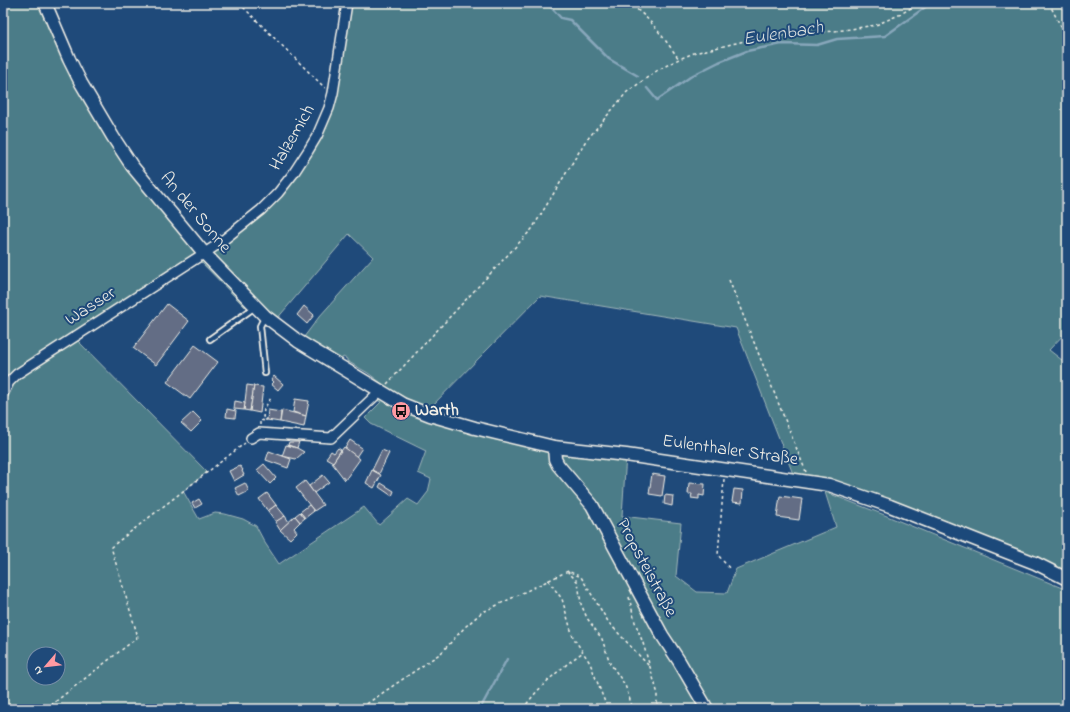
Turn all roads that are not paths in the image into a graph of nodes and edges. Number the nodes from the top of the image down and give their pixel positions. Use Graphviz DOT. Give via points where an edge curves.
graph roads {
  1 [pos="45,3"];
  2 [pos="347,3"];
  3 [pos="204,253"];
  4 [pos="255,307"];
  5 [pos="265,316"];
  6 [pos="210,339"];
  7 [pos="264,374"];
  8 [pos="380,391"];
  9 [pos="3,394"];
  10 [pos="251,438"];
  11 [pos="554,447"];
  12 [pos="1067,579"];
  13 [pos="707,709"];
  1 -- 3 [label="street, An der Sonne" via="78,77 113,137 132,166"];
  2 -- 3 [label="street, Halzemich" via="333,93 317,136 278,193"];
  3 -- 4 [label="street, An der Sonne"];
  3 -- 9 [label="street, Wasser" via="17,374"];
  4 -- 5 [label="street, An der Sonne"];
  4 -- 6 [label="lane"];
  5 -- 7 [label="lane" via="260,326"];
  5 -- 8 [label="street, An der Sonne" via="298,341"];
  8 -- 10 [label="street" via="331,438 259,433"];
  8 -- 11 [label="street, Eulenthaler Straße" via="402,404 438,417"];
  11 -- 12 [label="street, Eulenthaler Straße" via="829,485 890,506 1034,563"];
  11 -- 13 [label="street, Propsteistraße" via="558,465 586,496 658,628"];
}
